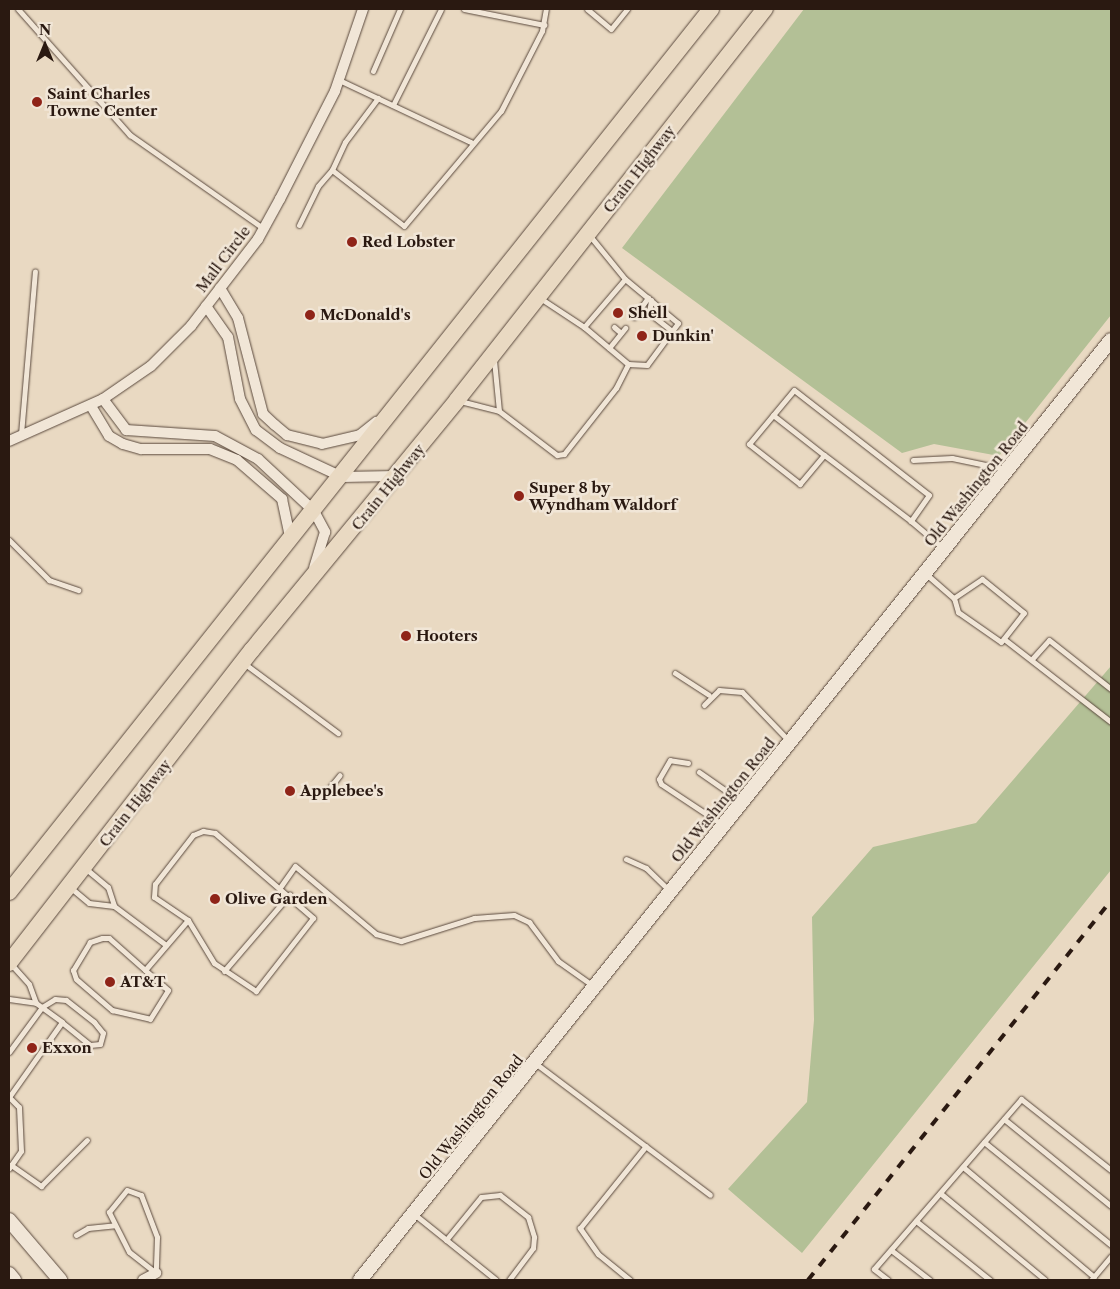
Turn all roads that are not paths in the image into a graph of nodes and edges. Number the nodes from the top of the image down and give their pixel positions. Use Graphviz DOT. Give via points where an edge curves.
graph roads {
  1 [pos="18,9"];
  2 [pos="363,9"];
  3 [pos="400,9"];
  4 [pos="441,9"];
  5 [pos="464,9"];
  6 [pos="546,9"];
  7 [pos="587,9"];
  8 [pos="627,9"];
  9 [pos="711,9"];
  10 [pos="765,9"];
  11 [pos="544,25"];
  12 [pos="373,71"];
  13 [pos="339,80"];
  14 [pos="378,98"];
  15 [pos="393,106"];
  16 [pos="471,142"];
  17 [pos="332,170"];
  18 [pos="299,225"];
  19 [pos="264,229"];
  20 [pos="588,234"];
  21 [pos="35,272"];
  22 [pos="625,279"];
  23 [pos="220,288"];
  24 [pos="615,291"];
  25 [pos="620,295"];
  26 [pos="538,297"];
  27 [pos="650,299"];
  28 [pos="607,301"];
  29 [pos="612,305"];
  30 [pos="206,306"];
  31 [pos="597,312"];
  32 [pos="634,316"];
  33 [pos="602,317"];
  34 [pos="584,327"];
  35 [pos="614,327"];
  36 [pos="625,328"];
  37 [pos="672,331"];
  38 [pos="620,333"];
  39 [pos="1111,340"];
  40 [pos="609,348"];
  41 [pos="494,353"];
  42 [pos="628,364"];
  43 [pos="103,399"];
  44 [pos="457,400"];
  45 [pos="91,406"];
  46 [pos="396,406"];
  47 [pos="499,411"];
  48 [pos="773,414"];
  49 [pos="20,437"];
  50 [pos="9,441"];
  51 [pos="824,455"];
  52 [pos="914,460"];
  53 [pos="1008,470"];
  54 [pos="396,475"];
  55 [pos="342,477"];
  56 [pos="314,511"];
  57 [pos="911,521"];
  58 [pos="9,540"];
  59 [pos="290,540"];
  60 [pos="944,549"];
  61 [pos="925,573"];
  62 [pos="78,590"];
  63 [pos="303,590"];
  64 [pos="954,598"];
  65 [pos="1004,639"];
  66 [pos="1032,659"];
  67 [pos="243,663"];
  68 [pos="676,673"];
  69 [pos="1111,689"];
  70 [pos="709,696"];
  71 [pos="704,705"];
  72 [pos="1111,722"];
  73 [pos="338,733"];
  74 [pos="790,743"];
  75 [pos="688,763"];
  76 [pos="699,772"];
  77 [pos="340,775"];
  78 [pos="322,797"];
  79 [pos="742,802"];
  80 [pos="724,826"];
  81 [pos="626,859"];
  82 [pos="85,868"];
  83 [pos="281,886"];
  84 [pos="71,888"];
  85 [pos="9,892"];
  86 [pos="671,892"];
  87 [pos="290,894"];
  88 [pos="114,906"];
  89 [pos="188,920"];
  90 [pos="166,945"];
  91 [pos="9,963"];
  92 [pos="145,970"];
  93 [pos="224,971"];
  94 [pos="595,987"];
  95 [pos="9,999"];
  96 [pos="36,1003"];
  97 [pos="42,1007"];
  98 [pos="62,1022"];
  99 [pos="9,1052"];
  100 [pos="535,1062"];
  101 [pos="9,1097"];
  102 [pos="1004,1119"];
  103 [pos="88,1140"];
  104 [pos="984,1142"];
  105 [pos="646,1146"];
  106 [pos="10,1166"];
  107 [pos="963,1167"];
  108 [pos="1111,1170"];
  109 [pos="940,1193"];
  110 [pos="710,1195"];
  111 [pos="1111,1206"];
  112 [pos="414,1214"];
  113 [pos="9,1220"];
  114 [pos="916,1221"];
  115 [pos="115,1225"];
  116 [pos="76,1235"];
  117 [pos="446,1240"];
  118 [pos="1111,1245"];
  119 [pos="891,1250"];
  120 [pos="1111,1256"];
  121 [pos="156,1272"];
  122 [pos="9,1274"];
  123 [pos="1093,1278"];
  124 [pos="14,1280"];
  125 [pos="60,1280"];
  126 [pos="144,1280"];
  127 [pos="360,1280"];
  128 [pos="496,1280"];
  129 [pos="509,1280"];
  130 [pos="630,1280"];
  131 [pos="888,1280"];
  132 [pos="930,1280"];
  133 [pos="990,1280"];
  134 [pos="1045,1280"];
  1 -- 19 [label="lane" via="130,135"];
  2 -- 13 [label="street, Mall Circle"];
  3 -- 12 [label="lane"];
  4 -- 15 [label="lane"];
  5 -- 11 [label="lane"];
  6 -- 11 [label="lane"];
  7 -- 8 [label="lane" via="611,29"];
  9 -- 46 [label="highway"];
  10 -- 20 [label="highway, Crain Highway"];
  11 -- 16 [label="lane" via="502,111"];
  13 -- 14 [label="lane"];
  13 -- 19 [label="street, Mall Circle"];
  14 -- 15 [label="lane"];
  14 -- 17 [label="lane" via="345,142"];
  15 -- 16 [label="lane"];
  16 -- 17 [label="lane" via="404,226"];
  17 -- 18 [label="lane" via="318,186"];
  19 -- 23 [label="street, Mall Circle"];
  20 -- 22 [label="lane"];
  20 -- 26 [label="highway, Crain Highway"];
  21 -- 49 [label="lane"];
  22 -- 24 [label="lane"];
  22 -- 27 [label="lane"];
  23 -- 30 [label="street, Mall Circle"];
  23 -- 46 [label="street" via="238,318 263,414 288,435 322,444 344,441 360,435"];
  24 -- 25 [label="lane"];
  24 -- 28 [label="lane"];
  26 -- 34 [label="lane"];
  26 -- 41 [label="highway, Crain Highway"];
  27 -- 32 [label="lane"];
  27 -- 37 [label="lane" via="648,312"];
  27 -- 37 [label="lane" via="678,323"];
  28 -- 29 [label="lane"];
  28 -- 31 [label="lane"];
  30 -- 43 [label="street, Mall Circle" via="151,366"];
  30 -- 55 [label="street" via="228,337 240,399 256,430 280,448"];
  31 -- 33 [label="lane"];
  31 -- 34 [label="lane"];
  34 -- 40 [label="lane"];
  35 -- 38 [label="lane"];
  36 -- 38 [label="lane"];
  37 -- 42 [label="lane" via="647,365"];
  38 -- 40 [label="lane"];
  39 -- 53 [label="main road, Old Washington Road"];
  40 -- 42 [label="lane"];
  41 -- 44 [label="highway, Crain Highway"];
  41 -- 47 [label="lane"];
  42 -- 47 [label="lane" via="616,388 560,455"];
  43 -- 45 [label="street, Mall Circle"];
  43 -- 56 [label="street" via="126,430 215,436 236,444"];
  44 -- 47 [label="lane"];
  44 -- 54 [label="highway, Crain Highway"];
  45 -- 49 [label="street, Mall Circle"];
  45 -- 59 [label="street" via="109,436 123,444 142,449 210,449 236,460 282,499"];
  46 -- 55 [label="highway"];
  48 -- 51 [label="lane"];
  48 -- 51 [label="lane" via="749,444 800,484"];
  48 -- 57 [label="lane" via="794,390 929,495"];
  49 -- 50 [label="street, Mall Circle"];
  51 -- 57 [label="lane"];
  52 -- 53 [label="lane" via="946,458"];
  53 -- 60 [label="main road, Old Washington Road"];
  54 -- 55 [label="street"];
  54 -- 63 [label="highway, Crain Highway"];
  55 -- 56 [label="highway"];
  56 -- 59 [label="highway"];
  56 -- 63 [label="street" via="325,532"];
  57 -- 60 [label="lane"];
  58 -- 62 [label="lane" via="49,580"];
  59 -- 85 [label="highway"];
  60 -- 61 [label="main road, Old Washington Road"];
  61 -- 64 [label="lane"];
  61 -- 74 [label="main road, Old Washington Road"];
  63 -- 67 [label="highway, Crain Highway"];
  64 -- 65 [label="lane" via="958,612 1001,642"];
  64 -- 65 [label="lane" via="982,579 1024,613"];
  65 -- 66 [label="lane"];
  66 -- 69 [label="lane" via="1049,640"];
  66 -- 72 [label="lane"];
  67 -- 73 [label="lane"];
  67 -- 82 [label="highway, Crain Highway"];
  68 -- 70 [label="lane"];
  70 -- 71 [label="lane"];
  70 -- 74 [label="lane" via="719,690 742,692"];
  74 -- 79 [label="main road, Old Washington Road"];
  75 -- 80 [label="lane" via="670,760 662,770 661,784"];
  76 -- 79 [label="lane"];
  77 -- 78 [label="lane"];
  79 -- 80 [label="main road, Old Washington Road"];
  80 -- 86 [label="main road, Old Washington Road"];
  81 -- 86 [label="lane" via="650,871"];
  82 -- 84 [label="highway, Crain Highway"];
  82 -- 88 [label="lane" via="108,887"];
  83 -- 87 [label="lane"];
  83 -- 89 [label="lane" via="215,833 203,830 193,834 154,884 154,897"];
  83 -- 94 [label="lane" via="295,866 376,934 401,941 488,915 522,918 538,930 558,961"];
  84 -- 88 [label="lane" via="89,902"];
  84 -- 91 [label="highway, Crain Highway"];
  86 -- 94 [label="main road, Old Washington Road"];
  87 -- 93 [label="lane"];
  87 -- 93 [label="lane" via="313,918 260,989 250,991"];
  88 -- 90 [label="lane"];
  89 -- 90 [label="lane"];
  89 -- 93 [label="lane" via="214,963"];
  90 -- 92 [label="lane"];
  91 -- 96 [label="lane" via="29,984"];
  92 -- 92 [label="lane" via="168,990 146,1020 112,1010 76,979 73,970 90,942 102,938 109,938"];
  94 -- 100 [label="main road, Old Washington Road"];
  95 -- 96 [label="lane"];
  96 -- 97 [label="lane"];
  97 -- 98 [label="lane"];
  97 -- 98 [label="lane" via="55,999 77,1006 103,1034 100,1044 90,1045"];
  97 -- 99 [label="lane"];
  98 -- 101 [label="lane"];
  100 -- 105 [label="lane"];
  100 -- 112 [label="main road, Old Washington Road"];
  101 -- 106 [label="lane" via="19,1107 20,1133 20,1151"];
  102 -- 104 [label="lane"];
  102 -- 108 [label="lane" via="1021,1099"];
  102 -- 111 [label="lane"];
  103 -- 106 [label="lane" via="41,1186"];
  104 -- 107 [label="lane"];
  104 -- 118 [label="lane"];
  105 -- 110 [label="lane"];
  105 -- 130 [label="lane" via="580,1228 598,1254"];
  107 -- 109 [label="lane"];
  107 -- 123 [label="lane"];
  109 -- 114 [label="lane"];
  109 -- 134 [label="lane"];
  112 -- 117 [label="lane"];
  112 -- 127 [label="main road, Old Washington Road"];
  113 -- 125 [label="main road"];
  114 -- 119 [label="lane"];
  114 -- 133 [label="lane"];
  115 -- 116 [label="lane" via="88,1228"];
  115 -- 121 [label="lane" via="129,1252"];
  115 -- 121 [label="lane" via="109,1212 118,1199 127,1190 140,1195 157,1237"];
  117 -- 128 [label="lane"];
  117 -- 129 [label="lane" via="481,1197 500,1195 528,1217 534,1237 533,1248"];
  119 -- 131 [label="lane" via="874,1269"];
  119 -- 132 [label="lane"];
  120 -- 123 [label="lane"];
  121 -- 126 [label="street"];
  122 -- 124 [label="main road"];
}
